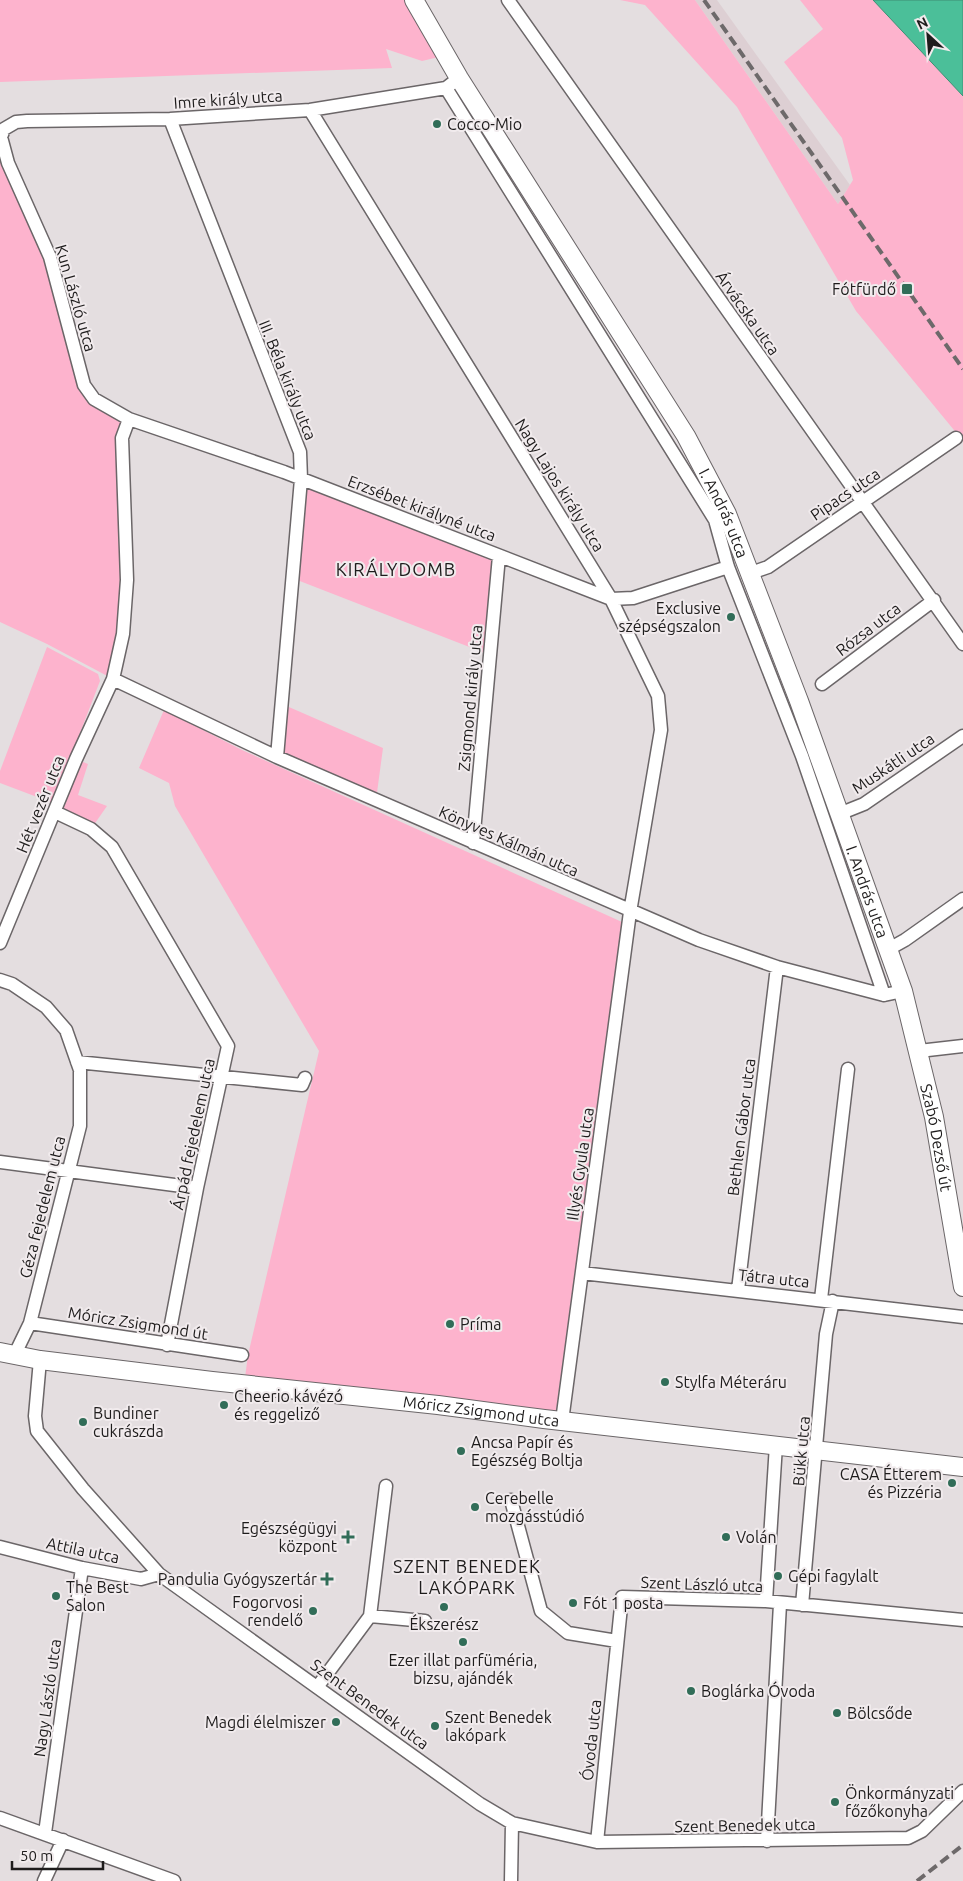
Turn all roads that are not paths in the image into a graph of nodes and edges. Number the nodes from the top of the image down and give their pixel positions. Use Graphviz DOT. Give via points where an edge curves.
graph roads {
  1 [pos="414,0"];
  2 [pos="508,0"];
  3 [pos="453,83"];
  4 [pos="310,110"];
  5 [pos="170,119"];
  6 [pos="1,137"];
  7 [pos="106,406"];
  8 [pos="129,419"];
  9 [pos="956,438"];
  10 [pos="301,479"];
  11 [pos="862,502"];
  12 [pos="499,556"];
  13 [pos="728,568"];
  14 [pos="751,573"];
  15 [pos="611,599"];
  16 [pos="934,600"];
  17 [pos="963,644"];
  18 [pos="113,679"];
  19 [pos="822,684"];
  20 [pos="963,736"];
  21 [pos="277,757"];
  22 [pos="55,812"];
  23 [pos="839,814"];
  24 [pos="474,843"];
  25 [pos="963,899"];
  26 [pos="630,912"];
  27 [pos="0,942"];
  28 [pos="887,950"];
  29 [pos="777,967"];
  30 [pos="0,980"];
  31 [pos="903,991"];
  32 [pos="884,995"];
  33 [pos="963,1046"];
  34 [pos="919,1051"];
  35 [pos="77,1062"];
  36 [pos="848,1069"];
  37 [pos="222,1077"];
  38 [pos="305,1078"];
  39 [pos="0,1162"];
  40 [pos="68,1172"];
  41 [pos="197,1188"];
  42 [pos="582,1273"];
  43 [pos="963,1287"];
  44 [pos="738,1290"];
  45 [pos="827,1300"];
  46 [pos="963,1317"];
  47 [pos="30,1323"];
  48 [pos="167,1345"];
  49 [pos="7,1354"];
  50 [pos="242,1355"];
  51 [pos="40,1360"];
  52 [pos="562,1421"];
  53 [pos="776,1445"];
  54 [pos="817,1451"];
  55 [pos="963,1467"];
  56 [pos="386,1486"];
  57 [pos="511,1500"];
  58 [pos="0,1547"];
  59 [pos="82,1568"];
  60 [pos="159,1574"];
  61 [pos="622,1597"];
  62 [pos="766,1601"];
  63 [pos="780,1604"];
  64 [pos="802,1606"];
  65 [pos="370,1616"];
  66 [pos="963,1620"];
  67 [pos="425,1621"];
  68 [pos="617,1640"];
  69 [pos="318,1686"];
  70 [pos="963,1791"];
  71 [pos="0,1818"];
  72 [pos="512,1823"];
  73 [pos="45,1833"];
  74 [pos="62,1840"];
  75 [pos="597,1842"];
  76 [pos="767,1842"];
  77 [pos="44,1881"];
  78 [pos="174,1881"];
  79 [pos="511,1881"];
  1 -- 3 [label="main road"];
  2 -- 11 [label="street, Árvácska utca"];
  3 -- 4 [label="street, Imre király utca"];
  3 -- 13 [label="street, I. András utca" via="715,520"];
  3 -- 14 [label="main road, I. András utca" via="686,436 727,514"];
  4 -- 5 [label="street, Imre király utca"];
  4 -- 15 [label="street, Nagy Lajos király utca"];
  5 -- 6 [label="street, Imre király utca" via="16,122 4,129"];
  5 -- 10 [label="street, III. Béla király utca" via="300,452"];
  6 -- 7 [label="street, Kun László utca" via="11,173 50,257 84,385 94,399"];
  7 -- 8 [label="street, Erzsébet királyné utca"];
  8 -- 10 [label="street, Erzsébet királyné utca"];
  8 -- 18 [label="street" via="122,438 127,580 123,634"];
  9 -- 11 [label="street, Pipacs utca"];
  10 -- 12 [label="street, Erzsébet királyné utca"];
  10 -- 21 [label="street, III. Béla király utca"];
  11 -- 14 [label="street, Pipacs utca" via="768,567"];
  11 -- 16 [label="street, Árvácska utca"];
  12 -- 15 [label="street, Erzsébet királyné utca"];
  12 -- 24 [label="street, Zsigmond király utca"];
  13 -- 15 [label="street, Erzsébet királyné utca" via="633,598"];
  13 -- 32 [label="street, I. András utca" via="802,756"];
  14 -- 23 [label="main road, I. András utca"];
  15 -- 26 [label="street, Nagy Lajos király utca" via="658,696 661,730"];
  16 -- 17 [label="street, Árvácska utca"];
  16 -- 19 [label="street, Rózsa utca"];
  18 -- 21 [label="street, Könyves Kálmán utca"];
  18 -- 22 [label="street, Hét vezér utca"];
  20 -- 23 [label="street, Muskátli utca" via="864,804"];
  21 -- 24 [label="street, Könyves Kálmán utca"];
  22 -- 27 [label="street, Hét vezér utca"];
  22 -- 37 [label="street, Árpád fejedelem utca" via="91,829 112,847 228,1046"];
  23 -- 28 [label="main road, I. András utca"];
  24 -- 26 [label="street, Könyves Kálmán utca"];
  25 -- 28 [label="street"];
  26 -- 29 [label="street, Könyves Kálmán utca"];
  26 -- 42 [label="street, Illyés Gyula utca"];
  28 -- 31 [label="main road, I. András utca"];
  29 -- 32 [label="street, Könyves Kálmán utca"];
  29 -- 44 [label="street, Bethlen Gábor utca"];
  30 -- 35 [label="street, Géza fejedelem utca" via="12,984 46,1007 66,1030"];
  31 -- 32 [label="street, Könyves Kálmán utca"];
  31 -- 34 [label="main road, Szabó Dezső út"];
  33 -- 34 [label="street"];
  34 -- 43 [label="main road, Szabó Dezső út" via="934,1117"];
  35 -- 37 [label="street"];
  35 -- 40 [label="street, Géza fejedelem utca" via="80,1070 80,1126"];
  36 -- 45 [label="street, Bükk utca"];
  37 -- 38 [label="street" via="302,1085"];
  37 -- 41 [label="street, Árpád fejedelem utca"];
  39 -- 40 [label="street"];
  40 -- 41 [label="street"];
  40 -- 47 [label="street, Géza fejedelem utca"];
  41 -- 48 [label="street, Árpád fejedelem utca"];
  42 -- 44 [label="street, Tátra utca"];
  42 -- 52 [label="street, Illyés Gyula utca"];
  44 -- 45 [label="street, Tátra utca"];
  45 -- 46 [label="street, Tátra utca"];
  45 -- 54 [label="street, Bükk utca"];
  47 -- 48 [label="street, Móricz Zsigmond út"];
  47 -- 49 [label="street, Géza fejedelem utca"];
  48 -- 50 [label="street, Móricz Zsigmond út"];
  49 -- 51 [label="main road, Móricz Zsigmond utca"];
  51 -- 52 [label="main road, Móricz Zsigmond utca"];
  51 -- 60 [label="street, Szent Benedek utca" via="35,1416 37,1432"];
  52 -- 53 [label="main road, Móricz Zsigmond utca"];
  53 -- 54 [label="main road, Móricz Zsigmond utca"];
  53 -- 62 [label="street, Bükk utca"];
  54 -- 55 [label="main road, Móricz Zsigmond utca"];
  54 -- 64 [label="street, Bükk utca"];
  56 -- 65 [label="street"];
  57 -- 68 [label="street" via="541,1611 568,1633"];
  58 -- 59 [label="street, Attila utca"];
  59 -- 60 [label="street, Attila utca" via="141,1579"];
  59 -- 73 [label="street, Nagy László utca"];
  60 -- 69 [label="street, Szent Benedek utca"];
  61 -- 62 [label="street, Szent László utca"];
  61 -- 68 [label="street, Óvoda utca"];
  62 -- 63 [label="street, Szent László utca"];
  63 -- 64 [label="street, Szent László utca"];
  63 -- 76 [label="street"];
  64 -- 66 [label="street, Szent László utca"];
  65 -- 67 [label="street"];
  65 -- 69 [label="street"];
  68 -- 75 [label="street, Óvoda utca"];
  69 -- 72 [label="street, Szent Benedek utca" via="480,1804"];
  70 -- 76 [label="street, Szent Benedek utca" via="922,1831 908,1838"];
  71 -- 73 [label="street"];
  72 -- 75 [label="street, Szent Benedek utca"];
  72 -- 79 [label="street"];
  73 -- 74 [label="street"];
  74 -- 77 [label="street"];
  74 -- 78 [label="street"];
  75 -- 76 [label="street, Szent Benedek utca"];
}
